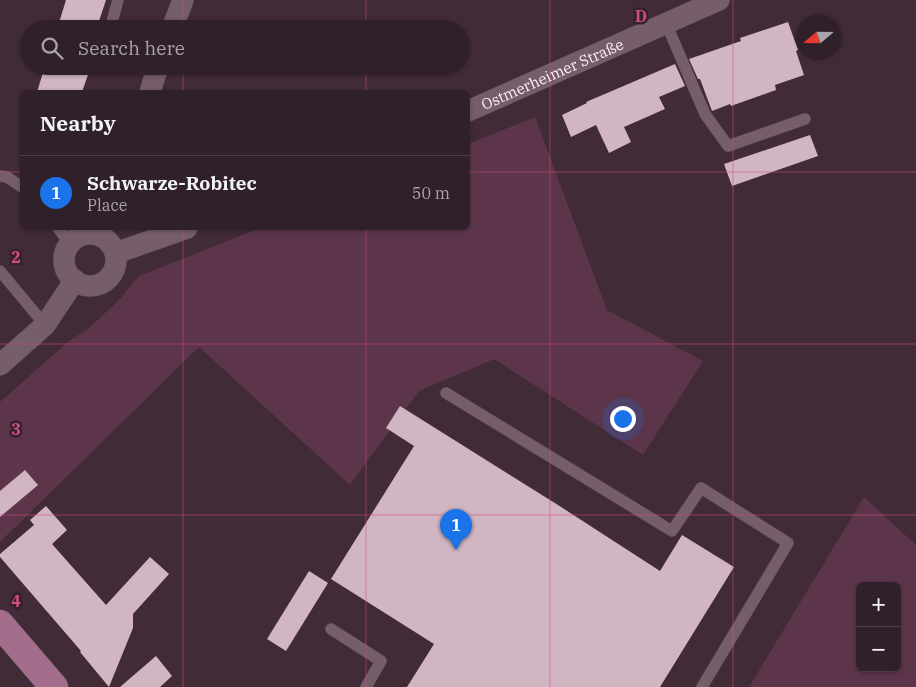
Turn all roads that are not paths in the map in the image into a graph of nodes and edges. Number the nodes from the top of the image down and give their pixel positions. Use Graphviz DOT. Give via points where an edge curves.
graph roads {
  1 [pos="118,0"];
  2 [pos="183,0"];
  3 [pos="719,0"];
  4 [pos="112,20"];
  5 [pos="175,20"];
  6 [pos="666,23"];
  7 [pos="155,75"];
  8 [pos="151,90"];
  9 [pos="470,110"];
  10 [pos="805,119"];
  11 [pos="0,176"];
  12 [pos="20,186"];
  13 [pos="181,230"];
  14 [pos="100,231"];
  15 [pos="64,236"];
  16 [pos="116,253"];
  17 [pos="0,271"];
  18 [pos="75,280"];
  19 [pos="45,326"];
  20 [pos="0,364"];
  21 [pos="446,393"];
  22 [pos="0,624"];
  23 [pos="331,629"];
  24 [pos="54,687"];
  25 [pos="366,687"];
  26 [pos="702,687"];
  1 -- 4 [label="lane"];
  2 -- 5 [label="street"];
  3 -- 6 [label="street, Ostmerheimer Straße"];
  6 -- 9 [label="street, Ostmerheimer Straße"];
  6 -- 10 [label="lane" via="705,114 728,146"];
  7 -- 8 [label="street"];
  11 -- 12 [label="lane"];
  13 -- 16 [label="street"];
  14 -- 15 [label="street"];
  14 -- 16 [label="street"];
  15 -- 18 [label="street" via="64,259"];
  16 -- 18 [label="street" via="115,269 105,281 90,286"];
  17 -- 19 [label="lane"];
  18 -- 19 [label="street"];
  19 -- 20 [label="street"];
  21 -- 26 [label="lane" via="672,531 701,488 788,543"];
  22 -- 24 [label="main road"];
  23 -- 25 [label="lane" via="381,661"];
}
